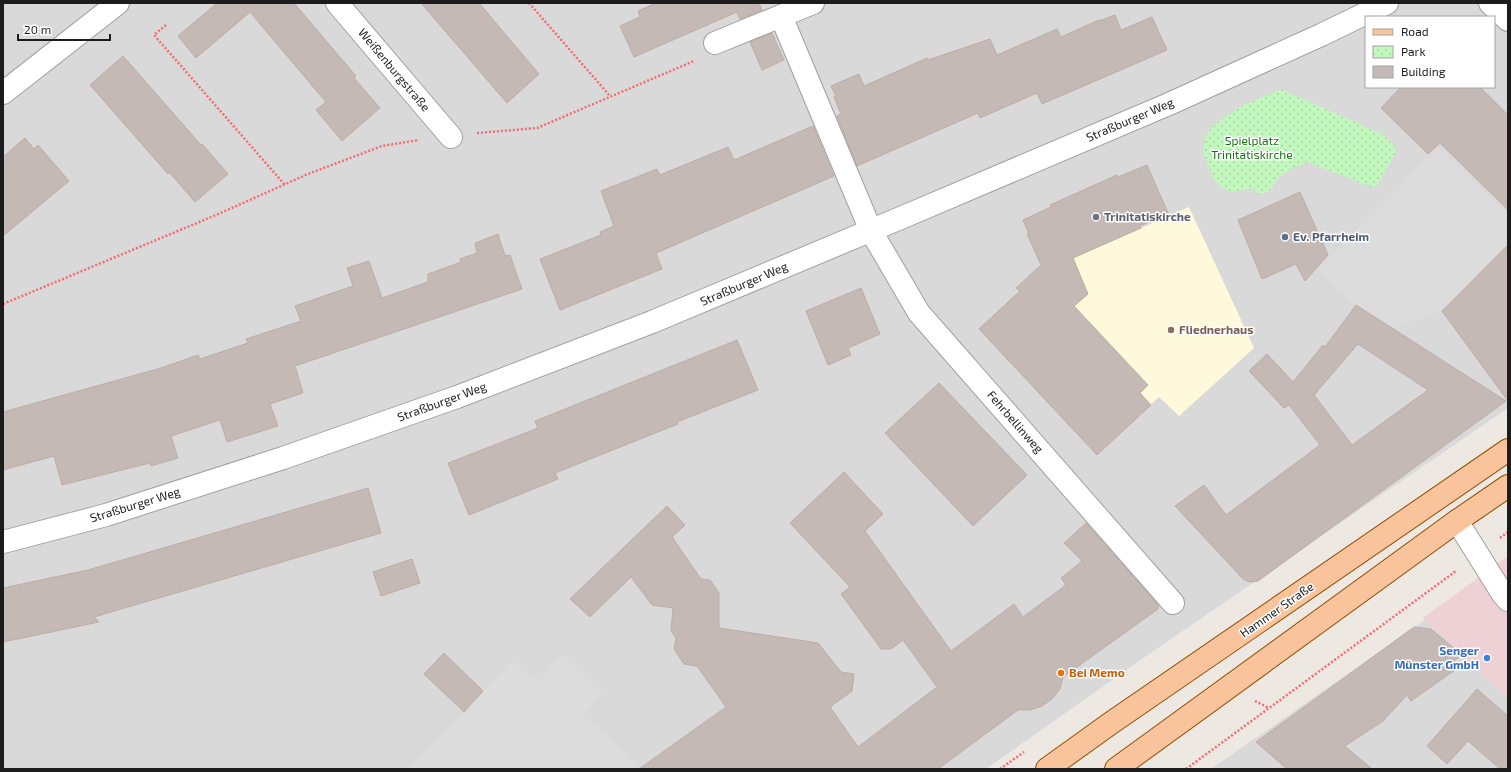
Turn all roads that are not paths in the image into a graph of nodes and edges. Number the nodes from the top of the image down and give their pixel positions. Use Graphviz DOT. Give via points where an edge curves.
graph roads {
  1 [pos="118,3"];
  2 [pos="337,3"];
  3 [pos="813,3"];
  4 [pos="1387,3"];
  5 [pos="1490,3"];
  6 [pos="781,16"];
  7 [pos="1508,20"];
  8 [pos="715,43"];
  9 [pos="3,93"];
  10 [pos="451,137"];
  11 [pos="871,231"];
  12 [pos="1508,450"];
  13 [pos="1508,486"];
  14 [pos="1457,521"];
  15 [pos="3,542"];
  16 [pos="1508,600"];
  17 [pos="1173,603"];
  18 [pos="1047,769"];
  19 [pos="1116,769"];
  1 -- 9 [label="street"];
  2 -- 10 [label="street, Weißenburgstraße"];
  3 -- 6 [label="street"];
  4 -- 11 [label="street, Straßburger Weg" via="1169,104"];
  5 -- 7 [label="street"];
  6 -- 8 [label="street"];
  6 -- 11 [label="street"];
  11 -- 15 [label="street, Straßburger Weg" via="652,322 456,397 282,458 106,515"];
  11 -- 17 [label="street, Fehrbellinweg" via="919,313"];
  12 -- 18 [label="main road, Hammer Straße"];
  13 -- 14 [label="main road"];
  14 -- 16 [label="street"];
  14 -- 19 [label="main road"];
}
